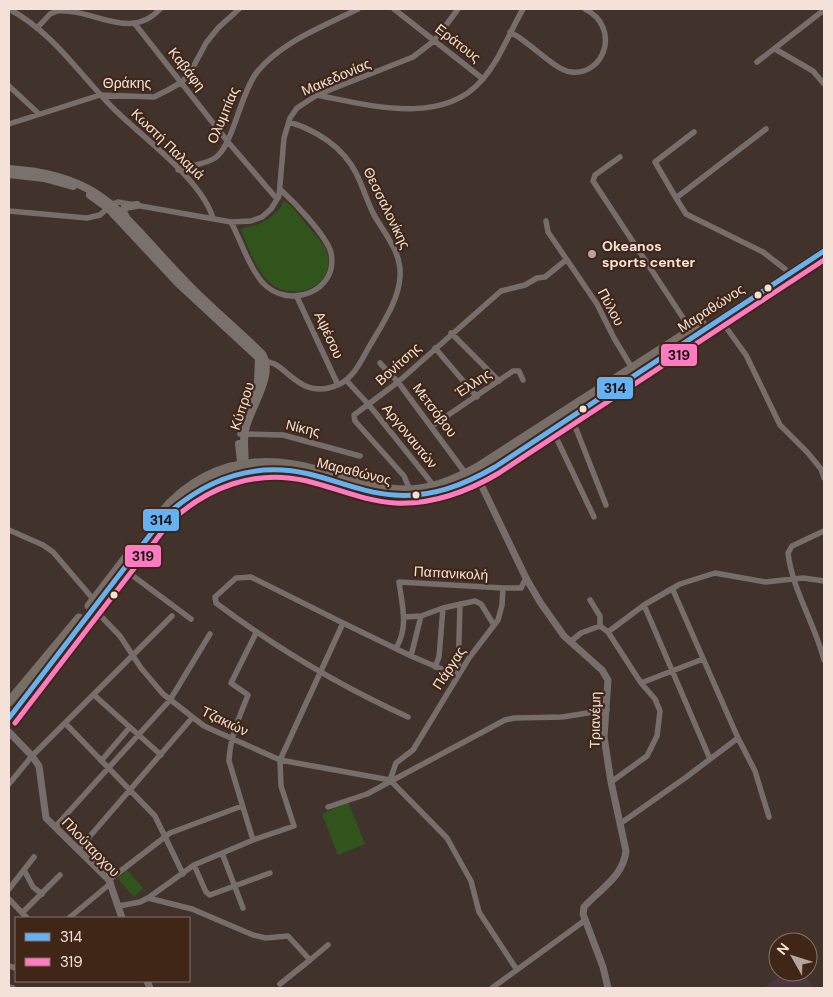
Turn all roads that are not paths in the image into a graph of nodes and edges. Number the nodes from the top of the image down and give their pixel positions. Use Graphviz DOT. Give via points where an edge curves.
graph roads {
  1 [pos="9,9"];
  2 [pos="160,9"];
  3 [pos="239,9"];
  4 [pos="358,9"];
  5 [pos="394,9"];
  6 [pos="458,9"];
  7 [pos="523,9"];
  8 [pos="585,9"];
  9 [pos="824,10"];
  10 [pos="135,24"];
  11 [pos="38,27"];
  12 [pos="510,32"];
  13 [pos="435,40"];
  14 [pos="775,49"];
  15 [pos="757,62"];
  16 [pos="483,79"];
  17 [pos="182,82"];
  18 [pos="824,84"];
  19 [pos="9,86"];
  20 [pos="100,95"];
  21 [pos="318,95"];
  22 [pos="38,113"];
  23 [pos="289,122"];
  24 [pos="9,124"];
  25 [pos="766,129"];
  26 [pos="694,132"];
  27 [pos="228,142"];
  28 [pos="620,157"];
  29 [pos="9,169"];
  30 [pos="178,170"];
  31 [pos="9,174"];
  32 [pos="281,190"];
  33 [pos="676,198"];
  34 [pos="277,199"];
  35 [pos="137,205"];
  36 [pos="110,206"];
  37 [pos="9,211"];
  38 [pos="126,217"];
  39 [pos="213,218"];
  40 [pos="546,221"];
  41 [pos="231,222"];
  42 [pos="824,244"];
  43 [pos="824,251"];
  44 [pos="566,260"];
  45 [pos="785,269"];
  46 [pos="298,297"];
  47 [pos="720,319"];
  48 [pos="691,330"];
  49 [pos="451,333"];
  50 [pos="435,348"];
  51 [pos="263,362"];
  52 [pos="380,363"];
  53 [pos="632,368"];
  54 [pos="346,380"];
  55 [pos="523,380"];
  56 [pos="500,381"];
  57 [pos="398,382"];
  58 [pos="338,385"];
  59 [pos="477,397"];
  60 [pos="369,405"];
  61 [pos="571,416"];
  62 [pos="432,426"];
  63 [pos="552,429"];
  64 [pos="242,434"];
  65 [pos="360,456"];
  66 [pos="243,467"];
  67 [pos="472,474"];
  68 [pos="824,478"];
  69 [pos="434,486"];
  70 [pos="410,490"];
  71 [pos="606,505"];
  72 [pos="594,517"];
  73 [pos="9,530"];
  74 [pos="824,531"];
  75 [pos="125,570"];
  76 [pos="526,578"];
  77 [pos="793,579"];
  78 [pos="824,581"];
  79 [pos="503,588"];
  80 [pos="673,590"];
  81 [pos="590,600"];
  82 [pos="460,604"];
  83 [pos="94,605"];
  84 [pos="644,605"];
  85 [pos="443,608"];
  86 [pos="172,616"];
  87 [pos="421,616"];
  88 [pos="404,618"];
  89 [pos="190,619"];
  90 [pos="343,623"];
  91 [pos="494,625"];
  92 [pos="600,626"];
  93 [pos="608,632"];
  94 [pos="256,633"];
  95 [pos="210,634"];
  96 [pos="570,642"];
  97 [pos="396,648"];
  98 [pos="134,656"];
  99 [pos="411,656"];
  100 [pos="46,657"];
  101 [pos="703,659"];
  102 [pos="824,660"];
  103 [pos="435,667"];
  104 [pos="322,672"];
  105 [pos="672,673"];
  106 [pos="458,676"];
  107 [pos="641,683"];
  108 [pos="94,694"];
  109 [pos="170,700"];
  110 [pos="9,702"];
  111 [pos="607,710"];
  112 [pos="9,712"];
  113 [pos="408,717"];
  114 [pos="9,718"];
  115 [pos="192,718"];
  116 [pos="65,723"];
  117 [pos="130,727"];
  118 [pos="9,732"];
  119 [pos="139,735"];
  120 [pos="9,737"];
  121 [pos="231,738"];
  122 [pos="738,738"];
  123 [pos="17,742"];
  124 [pos="161,755"];
  125 [pos="32,756"];
  126 [pos="710,759"];
  127 [pos="101,760"];
  128 [pos="280,760"];
  129 [pos="109,768"];
  130 [pos="390,780"];
  131 [pos="611,782"];
  132 [pos="9,784"];
  133 [pos="130,790"];
  134 [pos="242,806"];
  135 [pos="328,807"];
  136 [pos="769,817"];
  137 [pos="621,823"];
  138 [pos="55,827"];
  139 [pos="165,836"];
  140 [pos="253,840"];
  141 [pos="78,850"];
  142 [pos="222,853"];
  143 [pos="34,857"];
  144 [pos="194,865"];
  145 [pos="24,870"];
  146 [pos="270,873"];
  147 [pos="183,874"];
  148 [pos="60,875"];
  149 [pos="110,882"];
  150 [pos="234,886"];
  151 [pos="9,889"];
  152 [pos="42,894"];
  153 [pos="148,898"];
  154 [pos="9,899"];
  155 [pos="119,906"];
  156 [pos="243,908"];
  157 [pos="25,916"];
  158 [pos="70,917"];
  159 [pos="122,917"];
  160 [pos="584,921"];
  161 [pos="328,945"];
  162 [pos="310,960"];
  163 [pos="516,970"];
  164 [pos="280,984"];
  165 [pos="9,987"];
  166 [pos="12,988"];
  167 [pos="492,988"];
  168 [pos="608,988"];
  1 -- 11 [label="street, Κωστή Παλαμά"];
  2 -- 10 [label="street"];
  3 -- 17 [label="street, Θράκης" via="206,42"];
  4 -- 27 [label="street, Ολυμπίας" via="287,46 265,64 246,90"];
  5 -- 13 [label="street, Εράτους"];
  6 -- 13 [label="street, Μακεδονίας"];
  7 -- 12 [label="street"];
  8 -- 12 [label="street" via="602,22 607,40 600,56 581,71 569,72 556,66 528,42"];
  9 -- 14 [label="street"];
  10 -- 11 [label="street" via="61,11 50,14"];
  10 -- 17 [label="street, Καβάφη"];
  11 -- 20 [label="street, Κωστή Παλαμά"];
  12 -- 16 [label="street" via="499,57"];
  13 -- 16 [label="street, Εράτους"];
  13 -- 21 [label="street, Μακεδονίας" via="405,61"];
  14 -- 15 [label="street"];
  14 -- 18 [label="street" via="813,72"];
  16 -- 21 [label="street" via="463,96 428,107 371,105"];
  17 -- 20 [label="street, Θράκης" via="154,97"];
  17 -- 27 [label="street, Καβάφη"];
  19 -- 22 [label="street"];
  20 -- 22 [label="street, Θράκης"];
  20 -- 30 [label="street, Κωστή Παλαμά"];
  21 -- 23 [label="street, Μακεδονίας" via="298,108"];
  22 -- 24 [label="street, Θράκης"];
  23 -- 32 [label="street, Μακεδονίας" via="283,143"];
  23 -- 54 [label="street, Θεσσαλονίκης" via="326,139 350,163 399,262 400,279 394,300 363,358"];
  25 -- 33 [label="street"];
  26 -- 33 [label="street" via="655,162"];
  27 -- 30 [label="street, Ολυμπίας" via="213,159"];
  27 -- 34 [label="street, Καβάφη"];
  28 -- 48 [label="street" via="594,175 593,180"];
  29 -- 36 [label="main road" via="67,178 92,190"];
  30 -- 39 [label="street, Κωστή Παλαμά" via="209,205"];
  31 -- 36 [label="main road" via="69,184"];
  32 -- 34 [label="street, Μακεδονίας"];
  32 -- 46 [label="street" via="325,240 331,253 330,269 323,284 312,293"];
  33 -- 45 [label="street" via="686,214 762,252"];
  34 -- 41 [label="street, Μακεδονίας" via="258,219"];
  35 -- 36 [label="street, Μακεδονίας" via="118,202"];
  35 -- 38 [label="main road" via="125,207"];
  35 -- 39 [label="street, Μακεδονίας"];
  36 -- 37 [label="street" via="100,215 88,218"];
  36 -- 38 [label="main road"];
  36 -- 51 [label="main road" via="178,283"];
  38 -- 51 [label="main road" via="187,284 262,354"];
  39 -- 41 [label="street, Μακεδονίας"];
  40 -- 44 [label="street, Πύλου" via="548,232"];
  41 -- 46 [label="street" via="263,283 277,292"];
  42 -- 45 [label="main road, Μαραθώνος"];
  43 -- 47 [label="main road, Μαραθώνος"];
  44 -- 49 [label="street, Βονίτσης" via="546,276 501,291"];
  44 -- 53 [label="street, Πύλου" via="597,304"];
  45 -- 48 [label="main road, Μαραθώνος"];
  46 -- 58 [label="street, Αψέσου"];
  47 -- 61 [label="main road, Μαραθώνος"];
  47 -- 68 [label="street" via="746,355 780,425 808,453"];
  48 -- 53 [label="main road, Μαραθώνος"];
  49 -- 50 [label="street, Βονίτσης"];
  49 -- 56 [label="street"];
  50 -- 57 [label="street, Βονίτσης"];
  50 -- 59 [label="street"];
  51 -- 58 [label="street, Θεσσαλονίκης" via="273,363 310,388"];
  51 -- 64 [label="main road, Κύπρου" via="244,417"];
  52 -- 57 [label="street, Μετσόβου"];
  53 -- 67 [label="main road, Μαραθώνος"];
  54 -- 58 [label="street, Θεσσαλονίκης"];
  54 -- 60 [label="street, Αργοναυτών"];
  55 -- 56 [label="street, Έλλης" via="517,370"];
  56 -- 59 [label="street, Έλλης"];
  57 -- 60 [label="street, Βονίτσης"];
  57 -- 62 [label="street, Μετσόβου"];
  59 -- 62 [label="street, Έλλης"];
  60 -- 69 [label="street, Αργοναυτών"];
  60 -- 70 [label="street, Βονίτσης" via="355,413 353,418 404,476"];
  61 -- 63 [label="main road, Μαραθώνος"];
  61 -- 71 [label="street"];
  62 -- 67 [label="street, Μετσόβου"];
  63 -- 67 [label="main road, Μαραθώνος"];
  63 -- 72 [label="street"];
  64 -- 65 [label="street, Νίκης" via="283,435"];
  64 -- 66 [label="main road, Κύπρου"];
  66 -- 67 [label="main road, Μαραθώνος" via="290,470 400,496 441,492"];
  66 -- 70 [label="main road, Μαραθώνος" via="284,463 374,486"];
  66 -- 75 [label="main road, Μαραθώνος" via="182,501 160,522"];
  66 -- 83 [label="main road, Μαραθώνος" via="204,477 177,497 156,519"];
  67 -- 69 [label="main road, Μαραθώνος"];
  67 -- 76 [label="street, Τριανέμη"];
  69 -- 70 [label="main road, Μαραθώνος"];
  73 -- 83 [label="street, Τζακιών" via="53,552"];
  74 -- 77 [label="street" via="788,549"];
  75 -- 83 [label="main road, Μαραθώνος"];
  75 -- 89 [label="street"];
  76 -- 79 [label="street" via="521,588"];
  76 -- 96 [label="street, Τριανέμη"];
  77 -- 78 [label="street"];
  77 -- 80 [label="street" via="765,582 715,573 689,580"];
  77 -- 102 [label="street" via="815,628"];
  79 -- 88 [label="street, Παπανικολή" via="399,582"];
  79 -- 91 [label="street, Πάργας" via="501,611"];
  80 -- 84 [label="street"];
  80 -- 101 [label="street"];
  81 -- 92 [label="street" via="600,616"];
  82 -- 85 [label="street"];
  82 -- 91 [label="street" via="479,603"];
  82 -- 106 [label="street"];
  83 -- 98 [label="street, Τζακιών"];
  83 -- 100 [label="main road, Μαραθώνος"];
  83 -- 114 [label="main road, Μαραθώνος"];
  84 -- 93 [label="street"];
  84 -- 105 [label="street"];
  85 -- 87 [label="street"];
  85 -- 103 [label="street" via="439,657"];
  86 -- 98 [label="street"];
  87 -- 88 [label="street"];
  87 -- 99 [label="street"];
  88 -- 97 [label="street"];
  90 -- 94 [label="street" via="252,577 236,578 217,593 214,600"];
  90 -- 97 [label="street"];
  90 -- 104 [label="street"];
  91 -- 106 [label="street, Πάργας"];
  92 -- 93 [label="street"];
  92 -- 96 [label="street" via="581,633"];
  93 -- 107 [label="street"];
  94 -- 104 [label="street"];
  94 -- 121 [label="street" via="231,682 248,695"];
  95 -- 109 [label="street"];
  96 -- 111 [label="street, Τριανέμη" via="602,670 608,680"];
  97 -- 99 [label="street"];
  98 -- 108 [label="street"];
  98 -- 109 [label="street, Τζακιών"];
  99 -- 103 [label="street"];
  100 -- 110 [label="main road, Μαραθώνος"];
  100 -- 112 [label="main road"];
  101 -- 105 [label="street"];
  101 -- 122 [label="street"];
  103 -- 106 [label="street"];
  104 -- 113 [label="street"];
  104 -- 128 [label="street"];
  105 -- 107 [label="street"];
  105 -- 126 [label="street"];
  106 -- 130 [label="street, Πάργας" via="413,750 396,763"];
  107 -- 131 [label="street" via="660,711 657,736 648,756"];
  108 -- 116 [label="street"];
  108 -- 117 [label="street"];
  109 -- 115 [label="street, Τζακιών"];
  109 -- 119 [label="street"];
  111 -- 130 [label="street" via="562,717 505,720"];
  111 -- 131 [label="street, Τριανέμη" via="604,737"];
  115 -- 121 [label="street, Τζακιών"];
  115 -- 124 [label="street"];
  116 -- 125 [label="street"];
  116 -- 127 [label="street"];
  117 -- 119 [label="street"];
  117 -- 127 [label="street"];
  118 -- 123 [label="street, Πλούταρχου"];
  119 -- 124 [label="street"];
  119 -- 129 [label="street"];
  120 -- 123 [label="street, Πλούταρχου"];
  121 -- 128 [label="street, Τζακιών"];
  121 -- 134 [label="street" via="230,761"];
  122 -- 126 [label="street"];
  122 -- 136 [label="street" via="755,770"];
  123 -- 125 [label="street, Πλούταρχου"];
  124 -- 133 [label="street"];
  125 -- 132 [label="street"];
  125 -- 138 [label="street, Πλούταρχου" via="41,772 44,813"];
  126 -- 137 [label="street"];
  127 -- 129 [label="street"];
  128 -- 130 [label="street, Τζακιών"];
  128 -- 140 [label="street" via="281,786 294,826"];
  129 -- 133 [label="street"];
  129 -- 138 [label="street"];
  130 -- 135 [label="street" via="367,794"];
  130 -- 163 [label="street" via="447,838 470,881 479,912"];
  131 -- 137 [label="street, Τριανέμη"];
  133 -- 139 [label="street" via="155,816"];
  133 -- 141 [label="street"];
  134 -- 139 [label="street" via="178,828"];
  134 -- 140 [label="street"];
  137 -- 160 [label="street, Τριανέμη" via="625,862 584,907"];
  138 -- 141 [label="street, Πλούταρχου"];
  139 -- 147 [label="street"];
  139 -- 149 [label="street"];
  140 -- 142 [label="street"];
  141 -- 149 [label="street, Πλούταρχου"];
  142 -- 144 [label="street"];
  142 -- 150 [label="street"];
  143 -- 145 [label="street"];
  144 -- 147 [label="street"];
  144 -- 150 [label="street" via="208,894"];
  145 -- 151 [label="street"];
  145 -- 152 [label="street" via="33,887"];
  146 -- 150 [label="street"];
  147 -- 153 [label="street"];
  148 -- 152 [label="street"];
  149 -- 155 [label="street, Πλούταρχου"];
  149 -- 158 [label="street"];
  150 -- 156 [label="street"];
  152 -- 157 [label="street"];
  153 -- 155 [label="street"];
  153 -- 162 [label="street" via="192,908 266,938 288,936"];
  154 -- 157 [label="street"];
  155 -- 159 [label="street, Πλούταρχου"];
  160 -- 163 [label="street"];
  160 -- 168 [label="street" via="603,966"];
  161 -- 162 [label="street"];
  162 -- 164 [label="street"];
  163 -- 167 [label="street"];
  165 -- 166 [label="street"];
}
